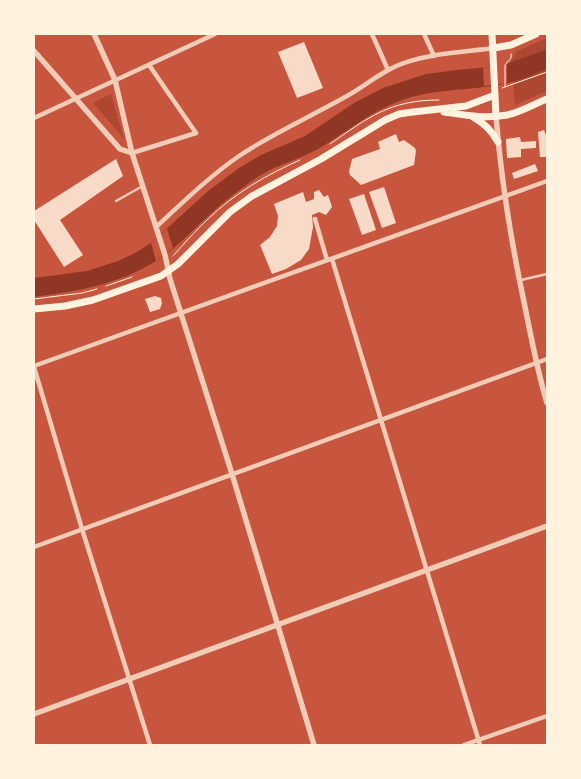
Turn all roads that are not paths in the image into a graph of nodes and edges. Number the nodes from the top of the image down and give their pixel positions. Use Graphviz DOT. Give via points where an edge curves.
graph roads {
  1 [pos="94,34"];
  2 [pos="215,34"];
  3 [pos="372,34"];
  4 [pos="424,34"];
  5 [pos="492,34"];
  6 [pos="536,34"];
  7 [pos="494,48"];
  8 [pos="34,51"];
  9 [pos="434,56"];
  10 [pos="148,65"];
  11 [pos="388,70"];
  12 [pos="115,80"];
  13 [pos="495,95"];
  14 [pos="75,99"];
  15 [pos="547,99"];
  16 [pos="435,110"];
  17 [pos="496,116"];
  18 [pos="473,117"];
  19 [pos="34,118"];
  20 [pos="498,142"];
  21 [pos="132,153"];
  22 [pos="547,181"];
  23 [pos="142,186"];
  24 [pos="504,196"];
  25 [pos="116,201"];
  26 [pos="315,219"];
  27 [pos="156,227"];
  28 [pos="330,260"];
  29 [pos="168,271"];
  30 [pos="547,274"];
  31 [pos="519,280"];
  32 [pos="34,309"];
  33 [pos="182,313"];
  34 [pos="547,359"];
  35 [pos="536,363"];
  36 [pos="34,367"];
  37 [pos="547,403"];
  38 [pos="381,419"];
  39 [pos="232,474"];
  40 [pos="547,526"];
  41 [pos="82,529"];
  42 [pos="34,546"];
  43 [pos="426,570"];
  44 [pos="278,624"];
  45 [pos="130,678"];
  46 [pos="34,714"];
  47 [pos="547,716"];
  48 [pos="479,743"];
  49 [pos="150,745"];
  50 [pos="314,745"];
  51 [pos="464,745"];
  1 -- 12 [label="street"];
  2 -- 10 [label="street"];
  3 -- 11 [label="street"];
  4 -- 9 [label="street"];
  5 -- 7 [label="main road"];
  6 -- 7 [label="main road" via="512,45"];
  7 -- 9 [label="street"];
  7 -- 13 [label="main road"];
  8 -- 14 [label="street"];
  9 -- 11 [label="street"];
  10 -- 12 [label="street"];
  10 -- 21 [label="street" via="196,133"];
  11 -- 27 [label="street" via="238,157"];
  12 -- 14 [label="street"];
  12 -- 21 [label="street"];
  13 -- 16 [label="main road" via="475,104"];
  13 -- 17 [label="main road"];
  14 -- 19 [label="street"];
  14 -- 21 [label="street" via="120,149"];
  15 -- 17 [label="main road" via="513,113"];
  16 -- 18 [label="main road"];
  16 -- 29 [label="main road" via="405,113 384,120 322,159 252,196 230,212"];
  17 -- 18 [label="main road"];
  17 -- 20 [label="street"];
  18 -- 20 [label="main road" via="486,125"];
  20 -- 24 [label="street"];
  21 -- 23 [label="street"];
  22 -- 24 [label="street"];
  23 -- 25 [label="lane"];
  23 -- 27 [label="street"];
  24 -- 28 [label="street"];
  24 -- 31 [label="street"];
  26 -- 28 [label="street"];
  27 -- 29 [label="street"];
  28 -- 33 [label="street"];
  28 -- 38 [label="street"];
  29 -- 32 [label="main road" via="93,300"];
  29 -- 33 [label="street"];
  30 -- 31 [label="lane"];
  31 -- 35 [label="street"];
  33 -- 36 [label="street"];
  33 -- 39 [label="street"];
  34 -- 35 [label="street"];
  35 -- 37 [label="street"];
  35 -- 38 [label="street"];
  36 -- 41 [label="street"];
  38 -- 39 [label="street"];
  38 -- 43 [label="street"];
  39 -- 41 [label="street"];
  39 -- 44 [label="street"];
  40 -- 43 [label="street"];
  41 -- 42 [label="street"];
  41 -- 45 [label="street"];
  43 -- 44 [label="street"];
  43 -- 48 [label="street"];
  44 -- 45 [label="street"];
  44 -- 50 [label="street"];
  45 -- 46 [label="street"];
  45 -- 49 [label="street"];
  47 -- 48 [label="street"];
  48 -- 51 [label="street"];
}
